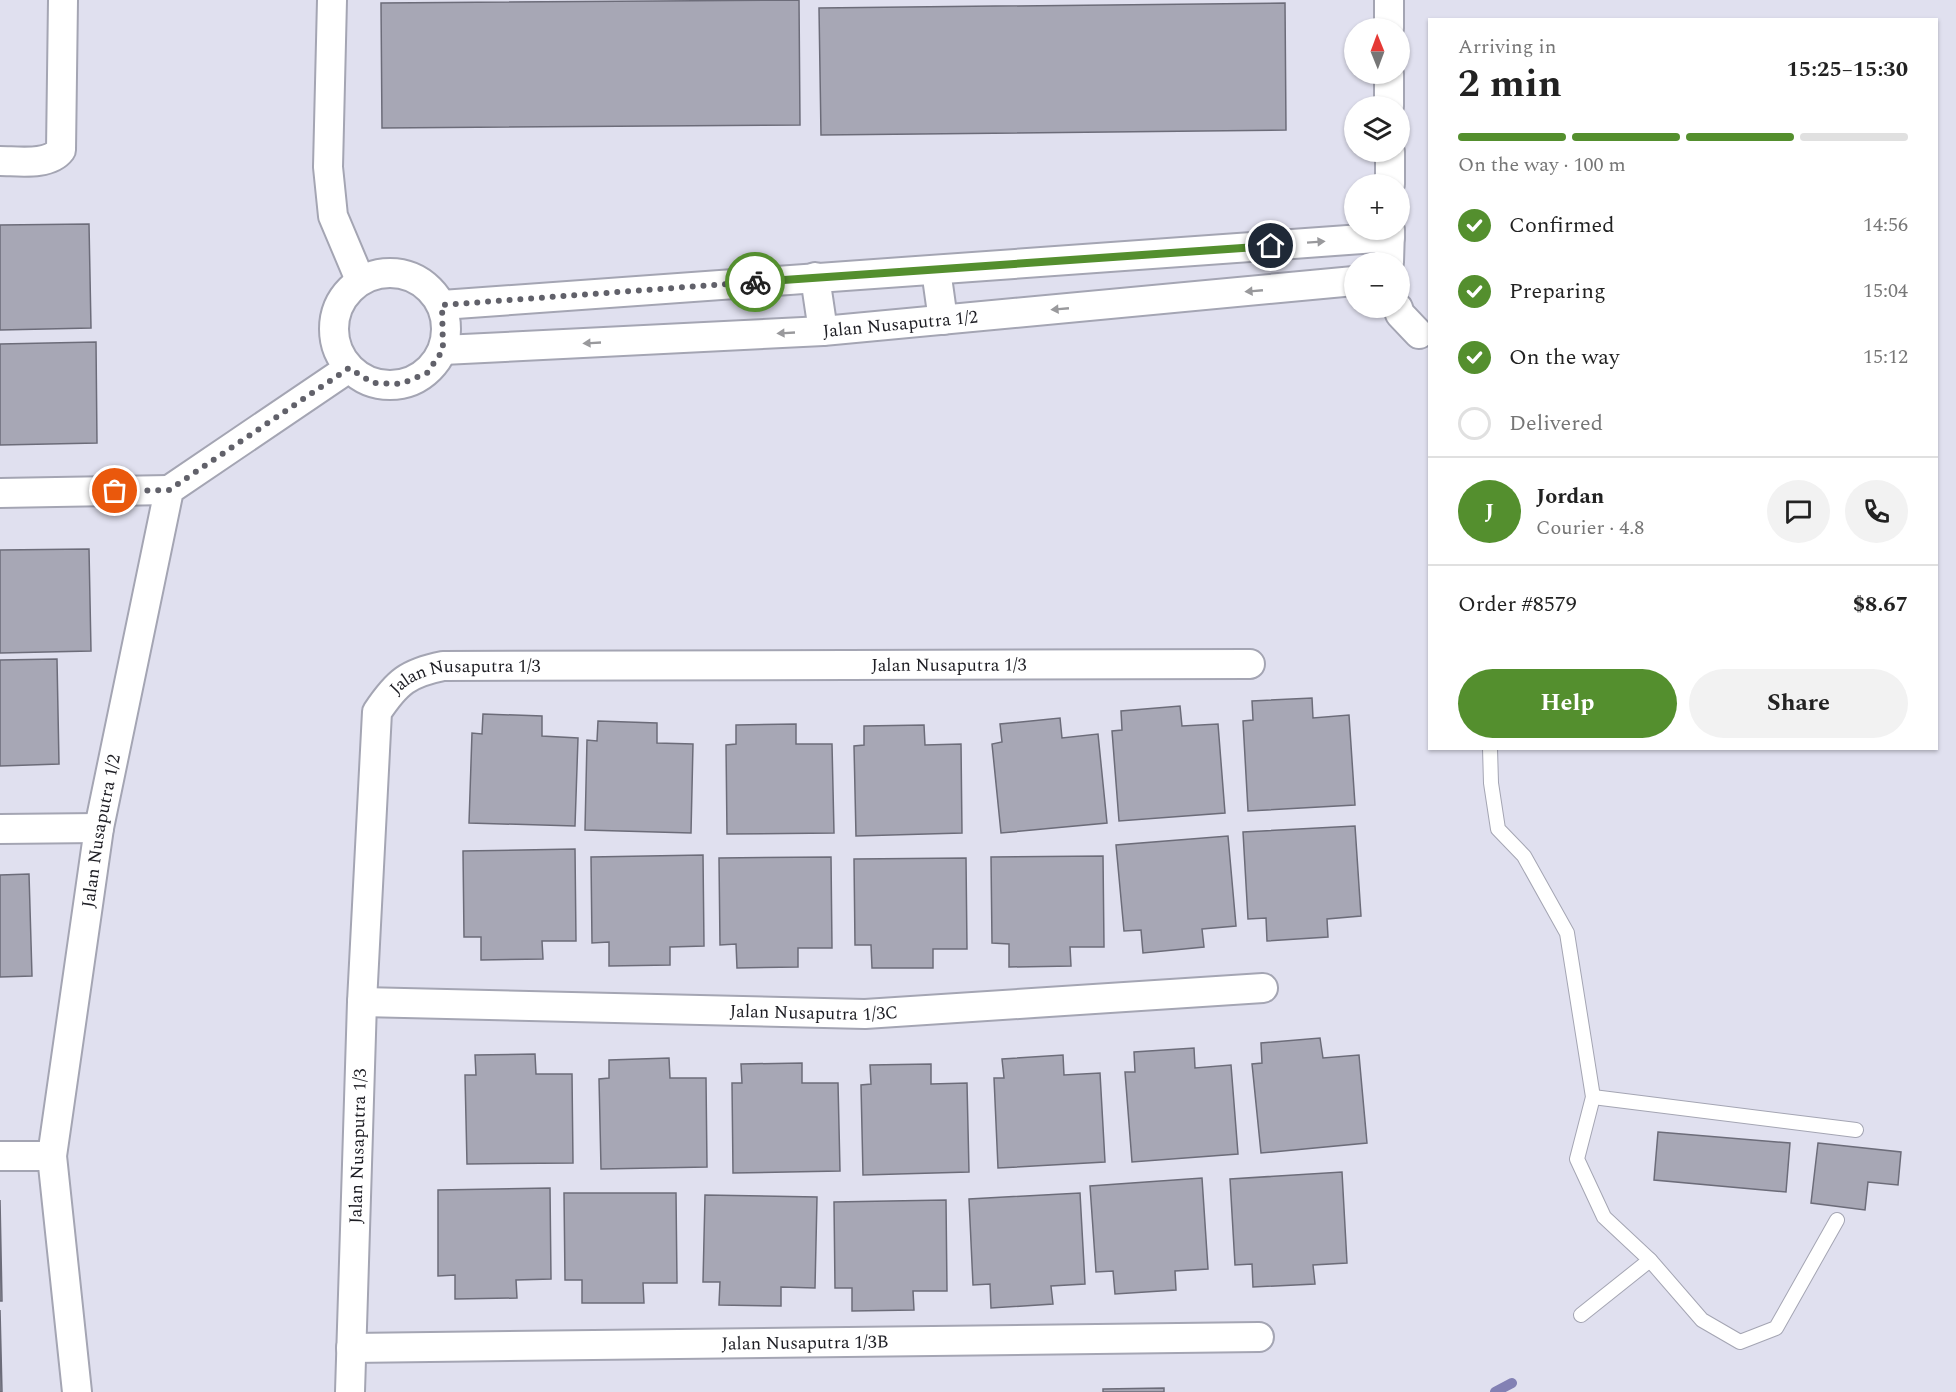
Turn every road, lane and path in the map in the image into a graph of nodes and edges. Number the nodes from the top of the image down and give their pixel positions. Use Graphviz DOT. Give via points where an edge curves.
graph roads {
  1 [pos="63,0"];
  2 [pos="332,0"];
  3 [pos="1389,0"];
  4 [pos="1389,18"];
  5 [pos="0,161"];
  6 [pos="1390,243"];
  7 [pos="936,270"];
  8 [pos="815,277"];
  9 [pos="360,280"];
  10 [pos="1344,282"];
  11 [pos="442,305"];
  12 [pos="1405,318"];
  13 [pos="943,320"];
  14 [pos="823,331"];
  15 [pos="1424,334"];
  16 [pos="443,350"];
  17 [pos="349,368"];
  18 [pos="169,490"];
  19 [pos="0,493"];
  20 [pos="1250,664"];
  21 [pos="1490,750"];
  22 [pos="99,828"];
  23 [pos="0,829"];
  24 [pos="1263,988"];
  25 [pos="362,1002"];
  26 [pos="1593,1096"];
  27 [pos="1856,1130"];
  28 [pos="0,1156"];
  29 [pos="52,1156"];
  30 [pos="1837,1220"];
  31 [pos="1650,1260"];
  32 [pos="1581,1315"];
  33 [pos="1259,1337"];
  34 [pos="351,1348"];
  35 [pos="76,1392"];
  36 [pos="350,1392"];
  1 -- 5 [label="street" via="61,150 56,157 46,160"];
  2 -- 9 [label="street" via="328,167 333,216"];
  3 -- 4 [label="street"];
  7 -- 6 [label="street, one-way"];
  7 -- 8 [label="street"];
  7 -- 13 [label="street"];
  8 -- 11 [label="street"];
  8 -- 14 [label="street"];
  9 -- 11 [label="street" via="383,272 407,274 428,286"];
  9 -- 17 [label="street" via="342,298 333,321 336,347"];
  10 -- 13 [label="street, Jalan Nusaputra 1/2, one-way"];
  11 -- 16 [label="street"];
  12 -- 15 [label="street"];
  13 -- 14 [label="street, Jalan Nusaputra 1/2"];
  14 -- 16 [label="street, Jalan Nusaputra 1/2, one-way"];
  16 -- 17 [label="street" via="427,373 401,384 373,383"];
  17 -- 18 [label="street"];
  18 -- 19 [label="street"];
  18 -- 22 [label="street, Jalan Nusaputra 1/2"];
  20 -- 25 [label="street, Jalan Nusaputra 1/3" via="443,666 419,671 396,685 377,712"];
  21 -- 26 [label="lane" via="1498,829 1524,856 1566,933"];
  22 -- 23 [label="street"];
  22 -- 29 [label="street, Jalan Nusaputra 1/2"];
  24 -- 25 [label="street, Jalan Nusaputra 1/3C" via="865,1014"];
  25 -- 34 [label="street, Jalan Nusaputra 1/3"];
  26 -- 27 [label="lane"];
  26 -- 31 [label="lane" via="1577,1159 1604,1217"];
  28 -- 29 [label="street"];
  29 -- 35 [label="street, Jalan Nusaputra 1/2"];
  30 -- 31 [label="lane" via="1776,1328 1740,1342 1702,1320"];
  31 -- 32 [label="lane"];
  33 -- 34 [label="street, Jalan Nusaputra 1/3B"];
  34 -- 36 [label="street, Jalan Nusaputra 1/3"];
}
